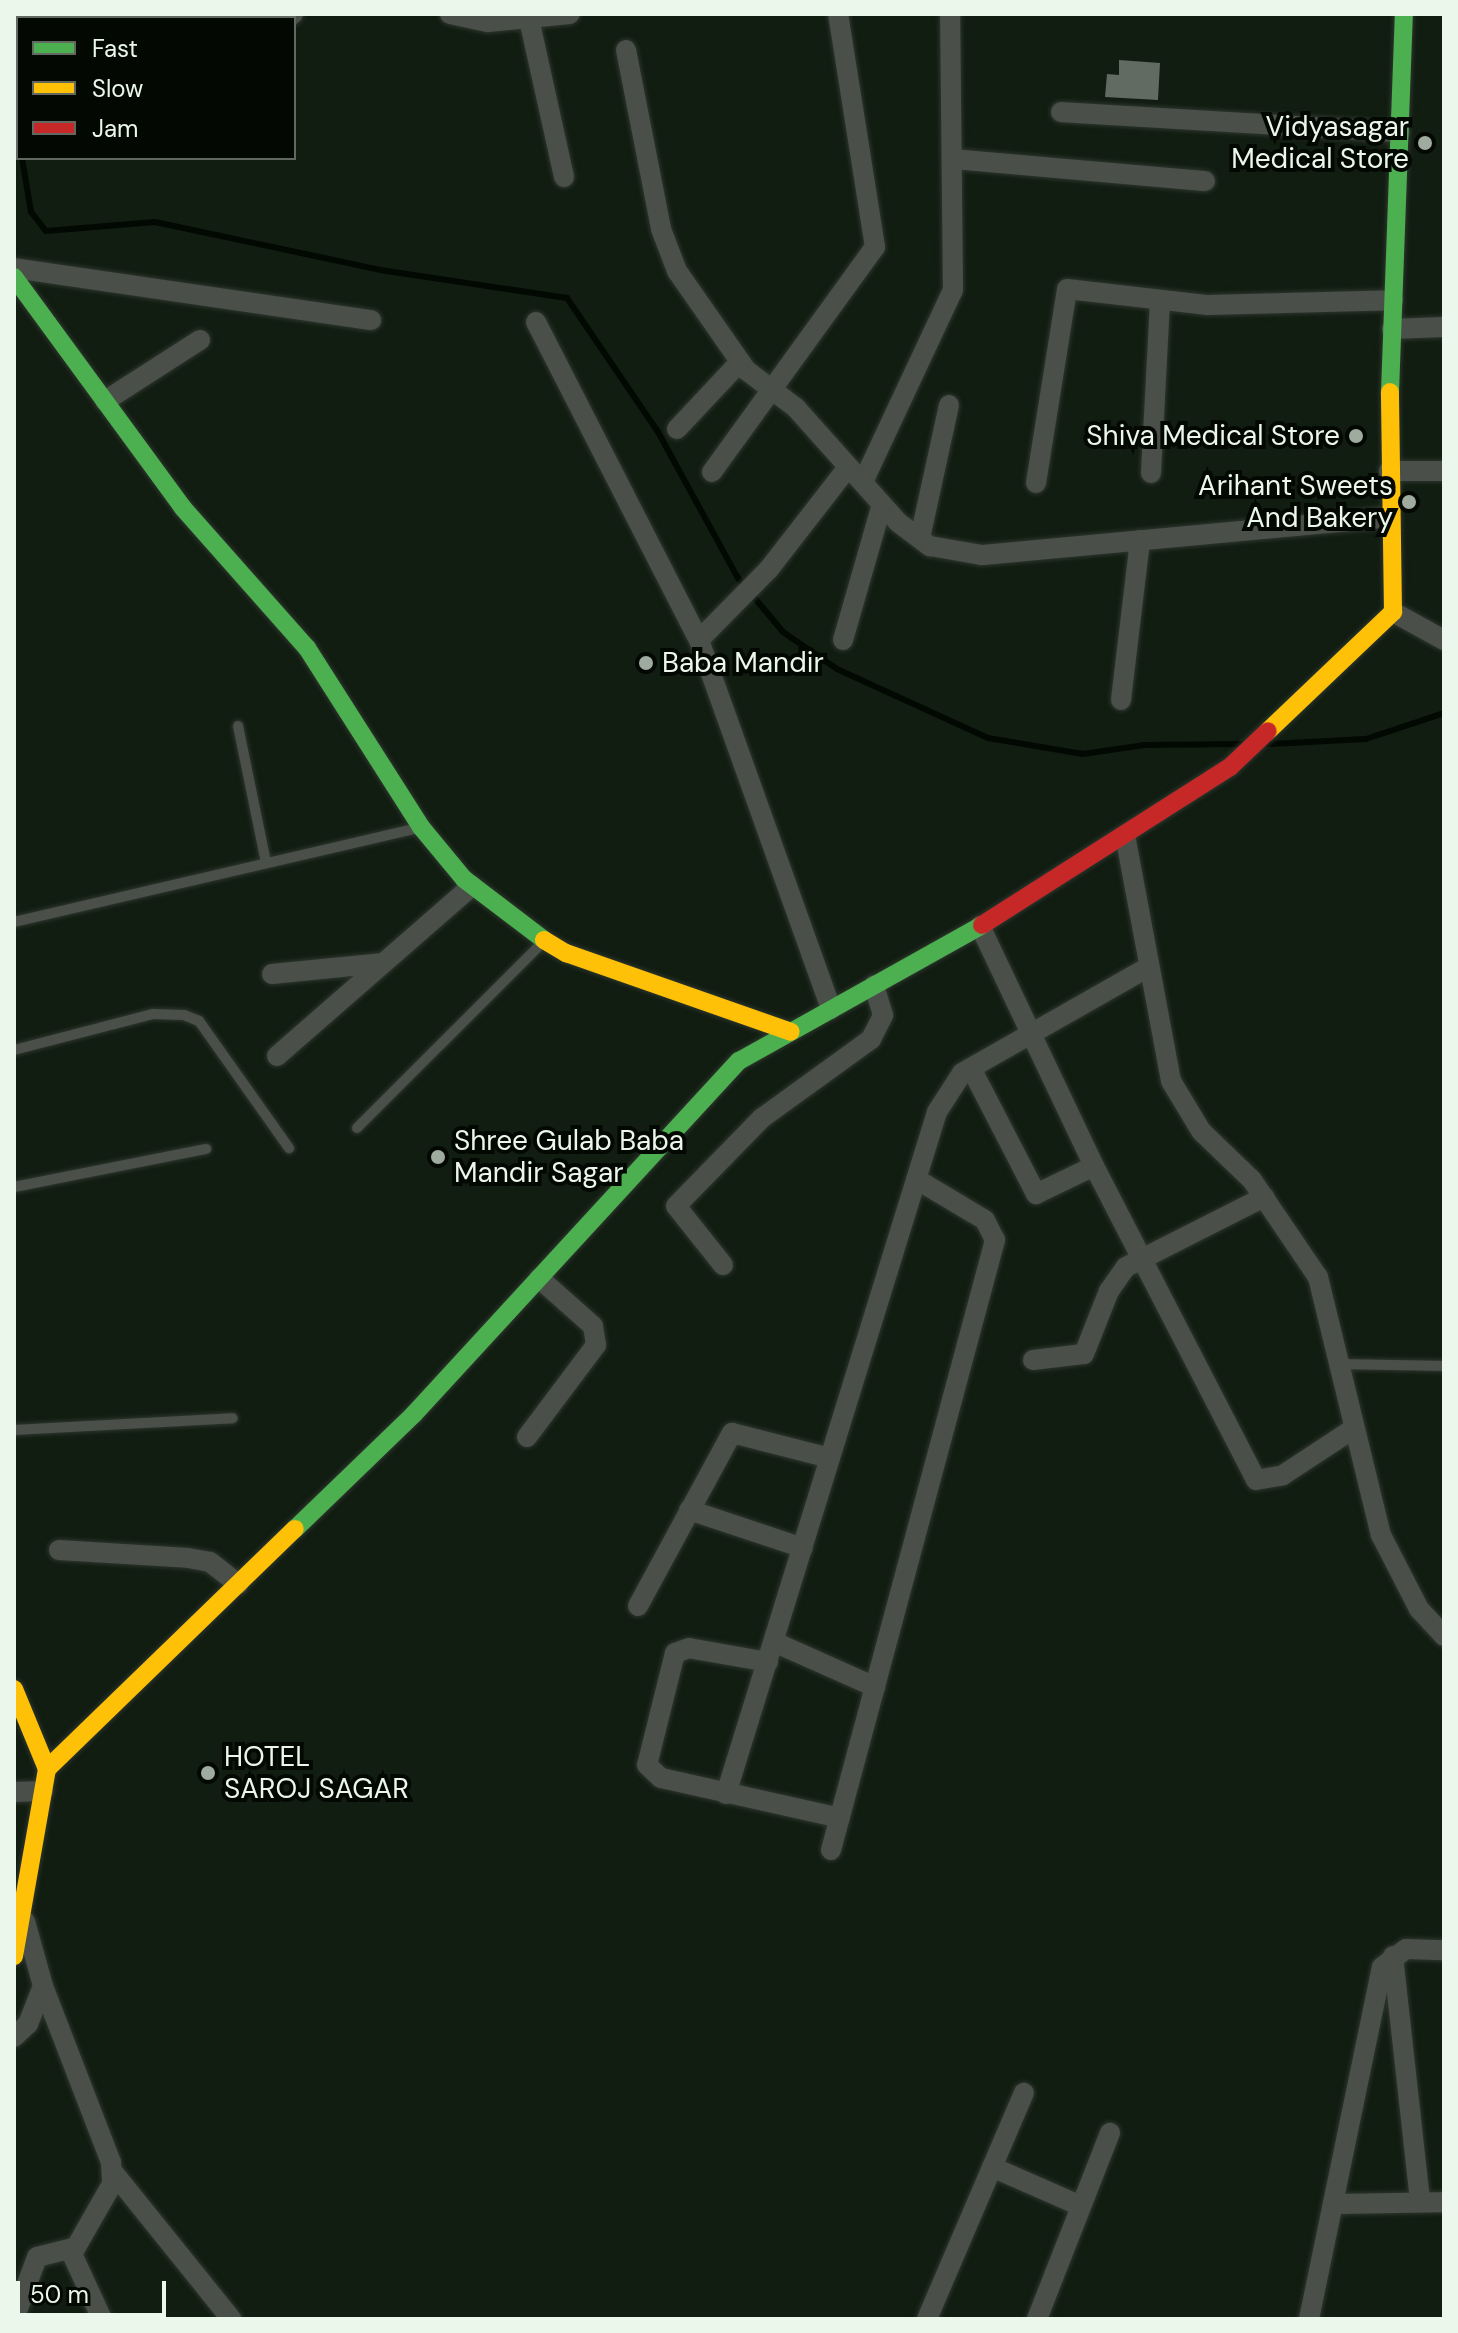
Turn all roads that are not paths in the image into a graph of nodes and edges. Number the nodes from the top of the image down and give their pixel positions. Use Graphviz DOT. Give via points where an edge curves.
graph roads {
  1 [pos="450,14"];
  2 [pos="570,14"];
  3 [pos="838,14"];
  4 [pos="950,14"];
  5 [pos="1404,14"];
  6 [pos="529,19"];
  7 [pos="626,50"];
  8 [pos="1061,112"];
  9 [pos="1399,132"];
  10 [pos="953,159"];
  11 [pos="564,177"];
  12 [pos="1205,181"];
  13 [pos="14,268"];
  14 [pos="14,277"];
  15 [pos="1160,300"];
  16 [pos="1393,300"];
  17 [pos="371,320"];
  18 [pos="536,322"];
  19 [pos="1444,327"];
  20 [pos="1392,329"];
  21 [pos="200,340"];
  22 [pos="740,362"];
  23 [pos="772,390"];
  24 [pos="105,401"];
  25 [pos="949,405"];
  26 [pos="677,429"];
  27 [pos="848,467"];
  28 [pos="1389,471"];
  29 [pos="1444,471"];
  30 [pos="712,472"];
  31 [pos="1151,473"];
  32 [pos="863,482"];
  33 [pos="1036,483"];
  34 [pos="882,504"];
  35 [pos="1390,517"];
  36 [pos="920,538"];
  37 [pos="1140,540"];
  38 [pos="1393,612"];
  39 [pos="699,640"];
  40 [pos="843,640"];
  41 [pos="1444,640"];
  42 [pos="1121,700"];
  43 [pos="238,726"];
  44 [pos="421,827"];
  45 [pos="1125,835"];
  46 [pos="266,863"];
  47 [pos="472,886"];
  48 [pos="14,922"];
  49 [pos="980,926"];
  50 [pos="545,940"];
  51 [pos="383,963"];
  52 [pos="1147,968"];
  53 [pos="272,974"];
  54 [pos="874,985"];
  55 [pos="831,1009"];
  56 [pos="791,1032"];
  57 [pos="1032,1033"];
  58 [pos="14,1050"];
  59 [pos="277,1056"];
  60 [pos="971,1068"];
  61 [pos="357,1128"];
  62 [pos="289,1148"];
  63 [pos="206,1149"];
  64 [pos="1094,1166"];
  65 [pos="916,1179"];
  66 [pos="14,1187"];
  67 [pos="1264,1197"];
  68 [pos="1141,1257"];
  69 [pos="723,1265"];
  70 [pos="539,1278"];
  71 [pos="1033,1360"];
  72 [pos="1341,1364"];
  73 [pos="1444,1366"];
  74 [pos="233,1418"];
  75 [pos="1353,1429"];
  76 [pos="14,1430"];
  77 [pos="527,1437"];
  78 [pos="830,1458"];
  79 [pos="689,1510"];
  80 [pos="803,1548"];
  81 [pos="59,1550"];
  82 [pos="238,1584"];
  83 [pos="638,1606"];
  84 [pos="1444,1636"];
  85 [pos="771,1652"];
  86 [pos="875,1687"];
  87 [pos="14,1689"];
  88 [pos="47,1769"];
  89 [pos="43,1791"];
  90 [pos="14,1792"];
  91 [pos="726,1794"];
  92 [pos="840,1818"];
  93 [pos="831,1850"];
  94 [pos="24,1917"];
  95 [pos="1444,1950"];
  96 [pos="16,1953"];
  97 [pos="1393,1956"];
  98 [pos="43,1986"];
  99 [pos="21,2030"];
  100 [pos="1024,2093"];
  101 [pos="1110,2133"];
  102 [pos="992,2167"];
  103 [pos="113,2172"];
  104 [pos="1420,2202"];
  105 [pos="1444,2202"];
  106 [pos="1333,2204"];
  107 [pos="1081,2206"];
  108 [pos="74,2244"];
  109 [pos="14,2319"];
  110 [pos="102,2319"];
  111 [pos="231,2319"];
  112 [pos="927,2319"];
  113 [pos="1037,2319"];
  114 [pos="1309,2319"];
  1 -- 6 [label="street" via="488,22"];
  2 -- 6 [label="street"];
  3 -- 23 [label="street" via="877,236 869,261"];
  4 -- 10 [label="street"];
  5 -- 9 [label="street"];
  6 -- 11 [label="street"];
  7 -- 22 [label="street" via="661,229 677,271"];
  8 -- 9 [label="street"];
  9 -- 16 [label="street"];
  10 -- 12 [label="street"];
  10 -- 32 [label="street" via="953,290"];
  13 -- 17 [label="street"];
  14 -- 24 [label="street"];
  15 -- 16 [label="street" via="1208,305"];
  15 -- 31 [label="street"];
  15 -- 33 [label="street" via="1067,289"];
  16 -- 20 [label="street"];
  18 -- 39 [label="street"];
  19 -- 20 [label="street"];
  20 -- 28 [label="street"];
  21 -- 24 [label="street"];
  22 -- 23 [label="street"];
  22 -- 26 [label="street"];
  23 -- 27 [label="street"];
  23 -- 30 [label="street"];
  24 -- 44 [label="street" via="183,508 307,648"];
  25 -- 36 [label="street"];
  27 -- 32 [label="street"];
  27 -- 39 [label="street" via="769,569"];
  28 -- 29 [label="street"];
  28 -- 35 [label="street"];
  32 -- 34 [label="street"];
  34 -- 36 [label="street"];
  34 -- 40 [label="street"];
  35 -- 37 [label="street"];
  35 -- 38 [label="street"];
  36 -- 37 [label="street" via="982,555"];
  37 -- 42 [label="street"];
  38 -- 41 [label="street"];
  38 -- 45 [label="street" via="1291,715 1230,767"];
  39 -- 55 [label="street"];
  43 -- 46 [label="lane"];
  44 -- 46 [label="lane"];
  44 -- 47 [label="street"];
  45 -- 49 [label="street"];
  45 -- 52 [label="street"];
  46 -- 48 [label="lane"];
  47 -- 50 [label="street"];
  47 -- 51 [label="street"];
  49 -- 54 [label="street"];
  49 -- 57 [label="street"];
  50 -- 56 [label="street"];
  50 -- 61 [label="lane"];
  51 -- 53 [label="street"];
  51 -- 59 [label="street"];
  52 -- 57 [label="street"];
  52 -- 67 [label="street" via="1171,1081 1201,1131"];
  54 -- 55 [label="street"];
  54 -- 69 [label="street" via="883,1015 871,1039 762,1118 676,1206"];
  55 -- 56 [label="street"];
  56 -- 70 [label="street" via="739,1061"];
  57 -- 60 [label="street"];
  57 -- 64 [label="street"];
  58 -- 62 [label="lane" via="153,1014 184,1015 199,1021"];
  60 -- 64 [label="street" via="1036,1194"];
  60 -- 65 [label="street" via="937,1112"];
  63 -- 66 [label="lane"];
  64 -- 68 [label="street"];
  65 -- 78 [label="street"];
  65 -- 86 [label="street" via="985,1220 995,1240"];
  67 -- 68 [label="street"];
  67 -- 72 [label="street" via="1318,1277"];
  68 -- 71 [label="street" via="1116,1279 1084,1354"];
  68 -- 75 [label="street" via="1256,1480 1283,1475"];
  70 -- 77 [label="street" via="593,1326 596,1345"];
  70 -- 82 [label="street" via="414,1414"];
  72 -- 73 [label="lane"];
  72 -- 75 [label="street"];
  74 -- 76 [label="lane"];
  75 -- 84 [label="street" via="1381,1535 1419,1609"];
  78 -- 79 [label="street" via="732,1433"];
  78 -- 80 [label="street"];
  79 -- 80 [label="street"];
  79 -- 83 [label="street"];
  80 -- 85 [label="street"];
  81 -- 82 [label="street" via="210,1562"];
  82 -- 88 [label="street"];
  85 -- 86 [label="street"];
  85 -- 91 [label="street"];
  85 -- 91 [label="street" via="689,1648 669,1659 647,1765 661,1778"];
  86 -- 92 [label="street"];
  87 -- 88 [label="street"];
  88 -- 89 [label="street"];
  89 -- 90 [label="street"];
  89 -- 94 [label="street"];
  91 -- 92 [label="street"];
  92 -- 93 [label="street"];
  94 -- 96 [label="street"];
  94 -- 98 [label="street"];
  95 -- 97 [label="street" via="1406,1949"];
  97 -- 104 [label="street"];
  97 -- 106 [label="street" via="1382,1967"];
  98 -- 99 [label="street"];
  98 -- 103 [label="street"];
  100 -- 102 [label="street"];
  101 -- 107 [label="street"];
  102 -- 107 [label="street"];
  102 -- 112 [label="street"];
  103 -- 108 [label="street" via="112,2184"];
  103 -- 111 [label="street"];
  104 -- 105 [label="street"];
  104 -- 106 [label="street"];
  106 -- 114 [label="street"];
  107 -- 113 [label="street"];
  108 -- 109 [label="street" via="37,2257"];
  108 -- 110 [label="street" via="76,2268"];
}
